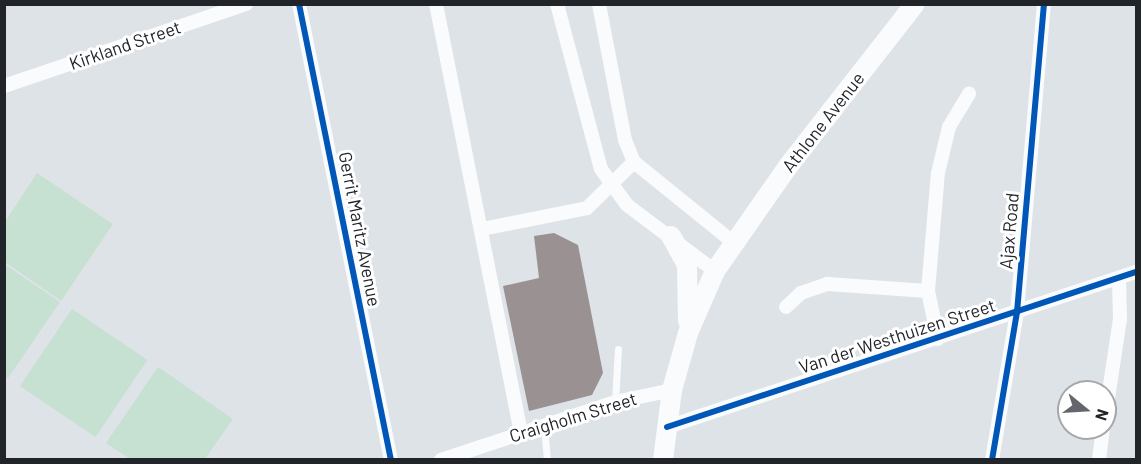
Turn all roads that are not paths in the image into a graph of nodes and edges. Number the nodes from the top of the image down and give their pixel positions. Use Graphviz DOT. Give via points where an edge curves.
graph roads {
  1 [pos="246,4"];
  2 [pos="299,4"];
  3 [pos="436,4"];
  4 [pos="557,4"];
  5 [pos="599,4"];
  6 [pos="915,4"];
  7 [pos="1044,4"];
  8 [pos="4,86"];
  9 [pos="969,94"];
  10 [pos="634,162"];
  11 [pos="611,184"];
  12 [pos="482,229"];
  13 [pos="670,236"];
  14 [pos="734,243"];
  15 [pos="716,271"];
  16 [pos="1137,272"];
  17 [pos="1119,278"];
  18 [pos="927,291"];
  19 [pos="786,307"];
  20 [pos="1017,312"];
  21 [pos="688,333"];
  22 [pos="938,339"];
  23 [pos="618,349"];
  24 [pos="1111,380"];
  25 [pos="672,390"];
  26 [pos="615,402"];
  27 [pos="544,425"];
  28 [pos="667,427"];
  29 [pos="521,432"];
  30 [pos="1102,440"];
  31 [pos="391,459"];
  32 [pos="441,459"];
  33 [pos="547,459"];
  34 [pos="663,459"];
  35 [pos="992,459"];
  36 [pos="1099,459"];
  1 -- 8 [label="street, Kirkland Street"];
  2 -- 31 [label="street, Gerrit Maritz Avenue"];
  3 -- 12 [label="street"];
  4 -- 11 [label="street" via="592,147"];
  5 -- 10 [label="street" via="625,140"];
  6 -- 14 [label="main road, Athlone Avenue"];
  7 -- 20 [label="street, Ajax Road"];
  9 -- 18 [label="street" via="942,145"];
  10 -- 11 [label="street"];
  10 -- 14 [label="street"];
  11 -- 12 [label="street" via="587,208"];
  11 -- 13 [label="street" via="627,205"];
  12 -- 29 [label="street"];
  13 -- 15 [label="street"];
  13 -- 21 [label="main road" via="687,265"];
  14 -- 15 [label="main road, Athlone Avenue"];
  15 -- 21 [label="main road, Athlone Avenue"];
  16 -- 17 [label="street, Van der Westhuizen Street"];
  17 -- 20 [label="street, Van der Westhuizen Street"];
  17 -- 24 [label="street" via="1120,319"];
  18 -- 19 [label="street" via="827,284 801,293"];
  18 -- 22 [label="street"];
  20 -- 22 [label="street, Van der Westhuizen Street"];
  20 -- 35 [label="street, Ajax Road"];
  21 -- 25 [label="main road"];
  22 -- 28 [label="street, Van der Westhuizen Street"];
  23 -- 26 [label="lane"];
  25 -- 26 [label="street, Craigholm Street"];
  25 -- 28 [label="main road"];
  26 -- 27 [label="street, Craigholm Street"];
  27 -- 29 [label="street, Craigholm Street"];
  27 -- 33 [label="lane"];
  28 -- 34 [label="main road"];
  29 -- 32 [label="street, Craigholm Street"];
  30 -- 36 [label="street"];
}
